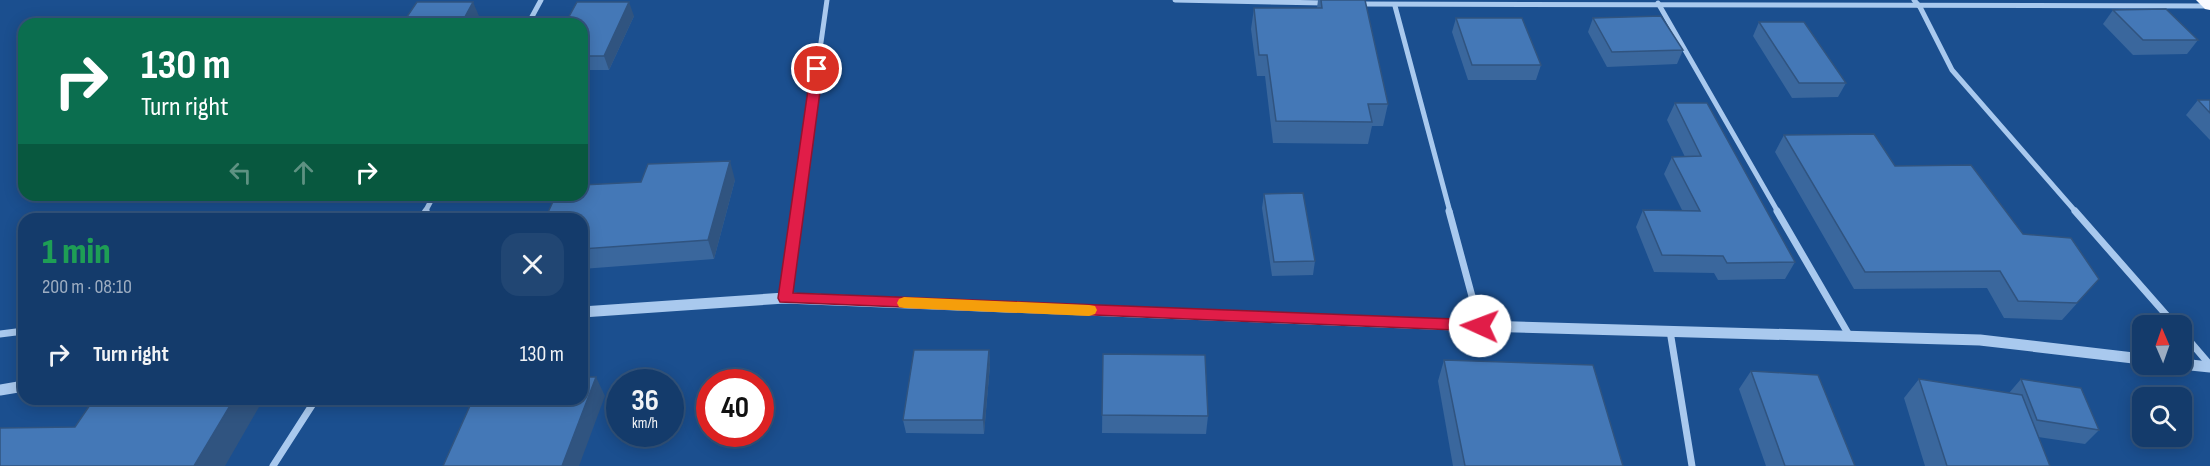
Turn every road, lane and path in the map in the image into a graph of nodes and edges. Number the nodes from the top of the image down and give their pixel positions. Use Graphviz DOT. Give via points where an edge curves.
graph roads {
  1 [pos="541,0"];
  2 [pos="827,0"];
  3 [pos="1175,0"];
  4 [pos="1914,0"];
  5 [pos="2203,0"];
  6 [pos="1327,3"];
  7 [pos="1658,3"];
  8 [pos="1350,4"];
  9 [pos="1395,6"];
  10 [pos="2210,6"];
  11 [pos="1920,7"];
  12 [pos="531,18"];
  13 [pos="785,298"];
  14 [pos="588,312"];
  15 [pos="2166,315"];
  16 [pos="1480,326"];
  17 [pos="1670,330"];
  18 [pos="18,332"];
  19 [pos="0,334"];
  20 [pos="1849,335"];
  21 [pos="2192,345"];
  22 [pos="2132,358"];
  23 [pos="2192,365"];
  24 [pos="2210,366"];
  25 [pos="18,387"];
  26 [pos="0,390"];
  27 [pos="312,405"];
  28 [pos="273,466"];
  29 [pos="1692,466"];
  1 -- 12 [label="street"];
  2 -- 13 [label="street"];
  3 -- 6 [label="street"];
  4 -- 11 [label="street"];
  5 -- 10 [label="highway"];
  7 -- 9 [label="street"];
  7 -- 11 [label="street"];
  7 -- 20 [label="street"];
  8 -- 9 [label="street"];
  9 -- 16 [label="street"];
  10 -- 11 [label="street"];
  11 -- 15 [label="street" via="1952,70"];
  13 -- 14 [label="street"];
  13 -- 16 [label="street"];
  16 -- 17 [label="street"];
  17 -- 20 [label="street"];
  17 -- 29 [label="street"];
  18 -- 19 [label="street"];
  20 -- 22 [label="street" via="1980,340"];
  21 -- 24 [label="street"];
  23 -- 24 [label="street"];
  25 -- 26 [label="street"];
  27 -- 28 [label="street"];
}
